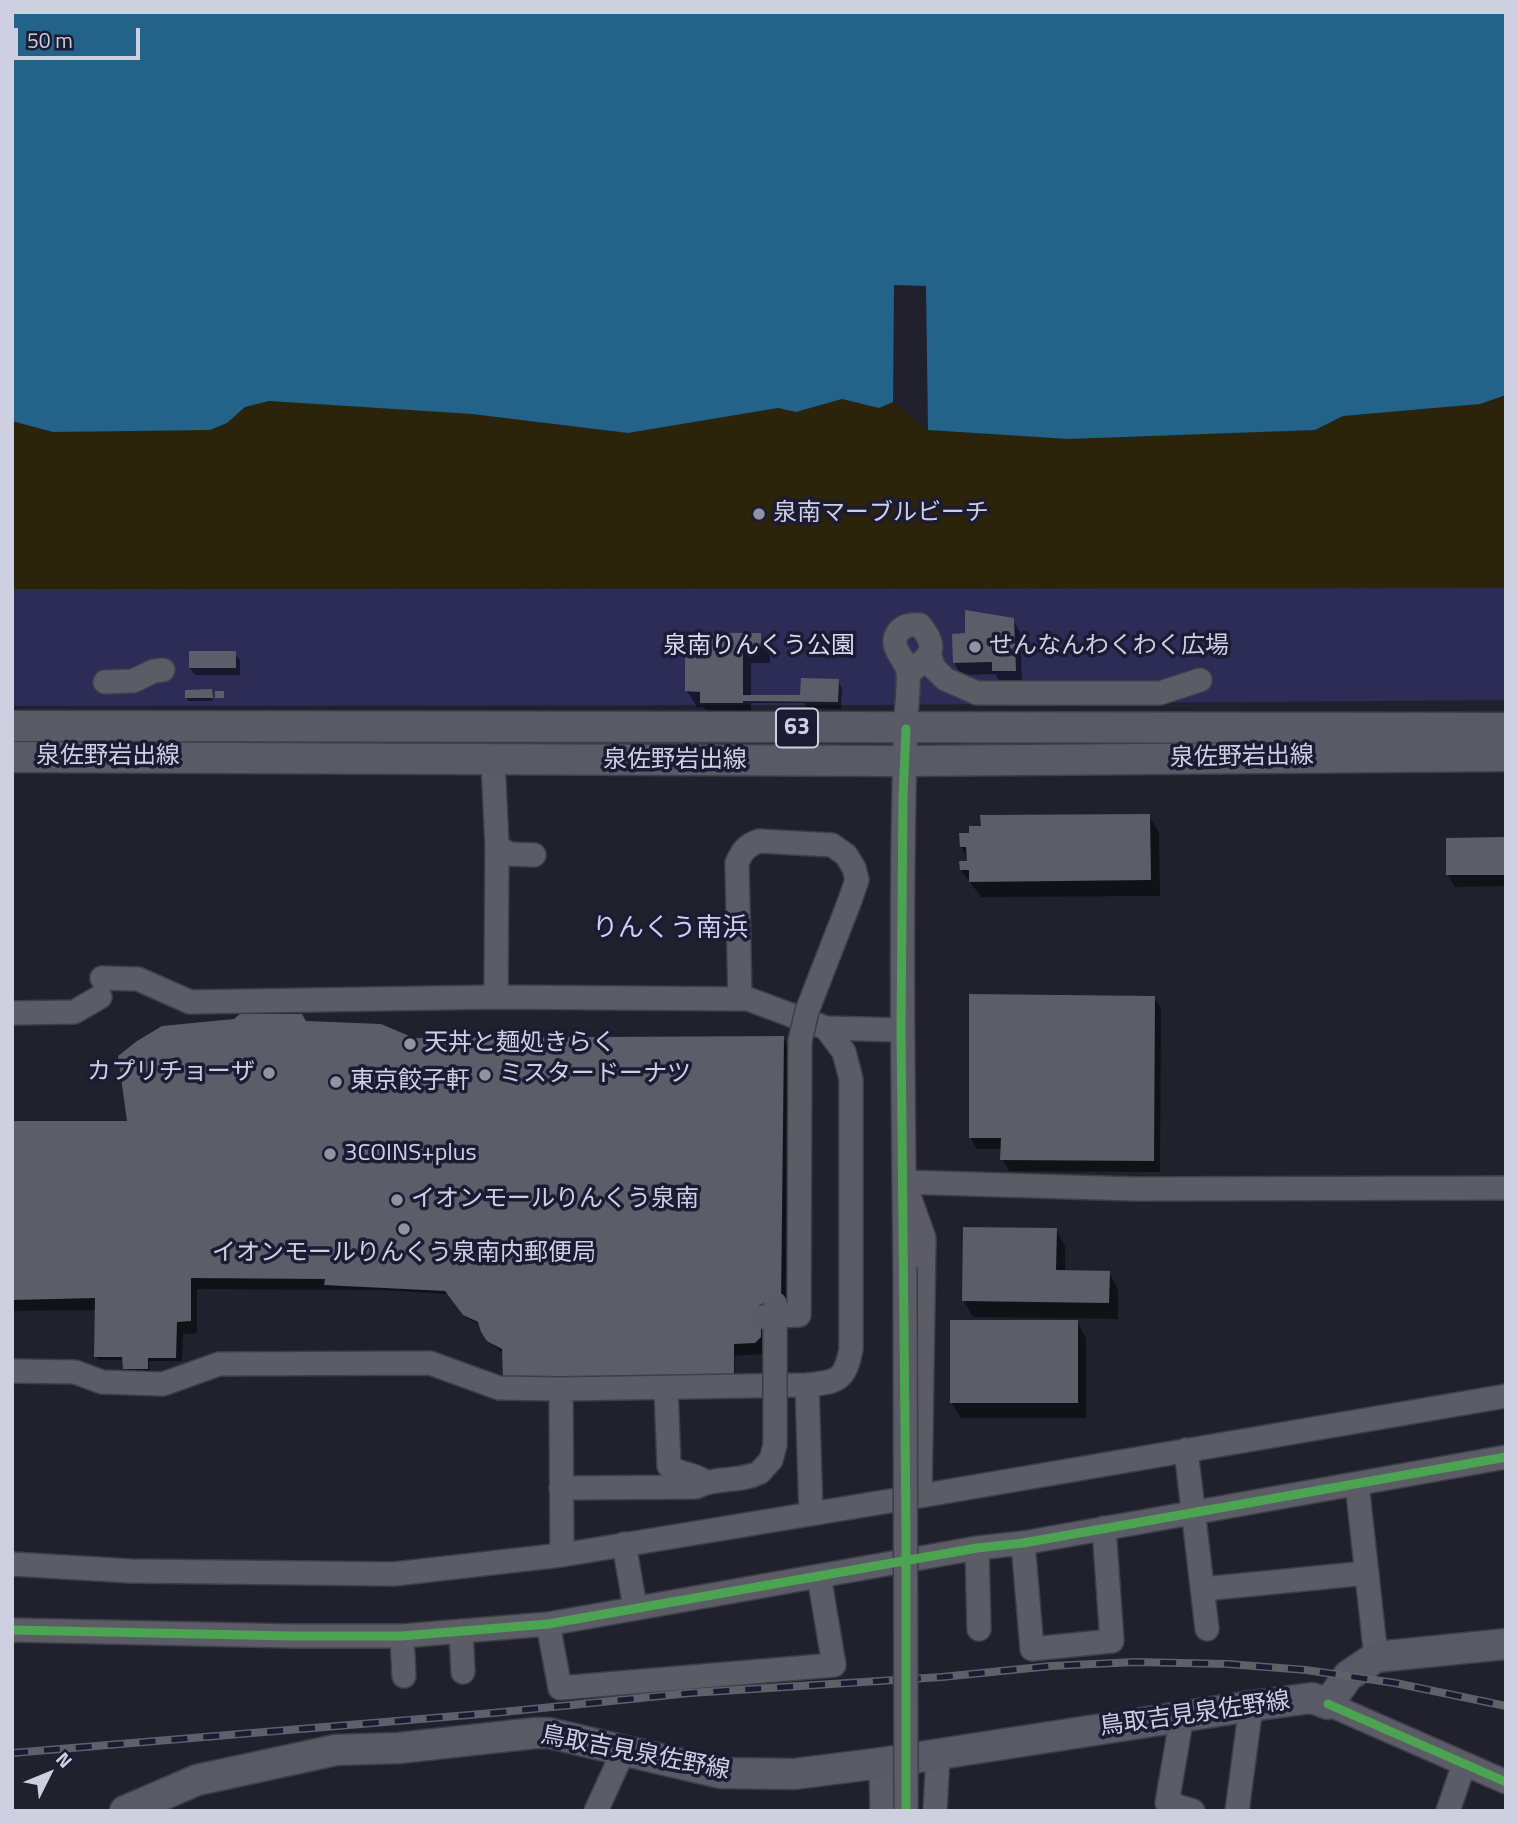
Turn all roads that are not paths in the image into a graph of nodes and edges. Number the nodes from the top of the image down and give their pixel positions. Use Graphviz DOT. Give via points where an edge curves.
graph roads {
  1 [pos="930,656"];
  2 [pos="162,665"];
  3 [pos="909,673"];
  4 [pos="105,679"];
  5 [pos="1200,680"];
  6 [pos="12,726"];
  7 [pos="1506,728"];
  8 [pos="906,729"];
  9 [pos="1506,756"];
  10 [pos="12,757"];
  11 [pos="493,761"];
  12 [pos="903,761"];
  13 [pos="497,846"];
  14 [pos="534,855"];
  15 [pos="496,997"];
  16 [pos="740,999"];
  17 [pos="12,1013"];
  18 [pos="826,1028"];
  19 [pos="901,1030"];
  20 [pos="904,1182"];
  21 [pos="1506,1188"];
  22 [pos="12,1371"];
  23 [pos="807,1385"];
  24 [pos="666,1388"];
  25 [pos="561,1389"];
  26 [pos="1506,1395"];
  27 [pos="1186,1450"];
  28 [pos="1506,1457"];
  29 [pos="705,1482"];
  30 [pos="1357,1484"];
  31 [pos="561,1488"];
  32 [pos="920,1496"];
  33 [pos="1193,1512"];
  34 [pos="811,1514"];
  35 [pos="1104,1528"];
  36 [pos="1023,1543"];
  37 [pos="624,1544"];
  38 [pos="976,1548"];
  39 [pos="562,1555"];
  40 [pos="12,1564"];
  41 [pos="1367,1573"];
  42 [pos="820,1576"];
  43 [pos="1203,1589"];
  44 [pos="635,1607"];
  45 [pos="548,1624"];
  46 [pos="979,1629"];
  47 [pos="1208,1629"];
  48 [pos="12,1630"];
  49 [pos="461,1631"];
  50 [pos="402,1636"];
  51 [pos="1506,1644"];
  52 [pos="1376,1657"];
  53 [pos="463,1672"];
  54 [pos="404,1676"];
  55 [pos="1328,1704"];
  56 [pos="1251,1706"];
  57 [pos="1182,1716"];
  58 [pos="623,1752"];
  59 [pos="938,1754"];
  60 [pos="881,1763"];
  61 [pos="1464,1764"];
  62 [pos="1506,1782"];
  63 [pos="125,1811"];
  64 [pos="596,1811"];
  65 [pos="882,1811"];
  66 [pos="906,1811"];
  67 [pos="935,1811"];
  68 [pos="1193,1811"];
  69 [pos="1237,1811"];
  70 [pos="1448,1811"];
  1 -- 3 [label="street"];
  1 -- 3 [label="street" via="930,639 920,625 900,628 896,649"];
  1 -- 5 [label="street" via="944,679 977,693 1160,694"];
  2 -- 4 [label="street" via="153,662 132,674"];
  3 -- 8 [label="street"];
  6 -- 8 [label="main road, 泉佐野岩出線 / 63"];
  7 -- 8 [label="main road, 泉佐野岩出線 / 63"];
  8 -- 12 [label="street"];
  9 -- 12 [label="main road, 泉佐野岩出線 / 63"];
  10 -- 11 [label="main road, 泉佐野岩出線 / 63"];
  11 -- 12 [label="main road, 泉佐野岩出線 / 63"];
  11 -- 13 [label="street"];
  12 -- 19 [label="street"];
  13 -- 14 [label="street" via="509,854"];
  13 -- 15 [label="street"];
  15 -- 16 [label="street"];
  15 -- 17 [label="street" via="190,1002 138,979 101,988 74,1012"];
  16 -- 18 [label="street"];
  16 -- 29 [label="street, bridge" via="737,863 741,854 759,841 832,845 846,855 857,880 800,1041 799,1315 768,1310 775,1445 771,1460 748,1479"];
  18 -- 19 [label="street"];
  18 -- 23 [label="street" via="844,1052 851,1079 851,1349 848,1370 833,1383"];
  19 -- 20 [label="street"];
  20 -- 21 [label="street" via="1135,1189"];
  20 -- 32 [label="street" via="924,1238"];
  20 -- 66 [label="street, bridge"];
  22 -- 25 [label="street" via="75,1372 102,1382 163,1384 219,1364 434,1363 499,1388"];
  23 -- 24 [label="street"];
  23 -- 34 [label="street"];
  24 -- 25 [label="street"];
  24 -- 29 [label="street" via="669,1466"];
  25 -- 31 [label="street"];
  26 -- 27 [label="street"];
  27 -- 32 [label="street"];
  27 -- 33 [label="street"];
  28 -- 30 [label="street"];
  29 -- 31 [label="street" via="696,1487"];
  30 -- 33 [label="street"];
  30 -- 41 [label="street"];
  31 -- 39 [label="street"];
  32 -- 34 [label="street"];
  33 -- 35 [label="street"];
  33 -- 43 [label="street"];
  34 -- 37 [label="street"];
  35 -- 36 [label="street"];
  35 -- 36 [label="street" via="1112,1641 1032,1649"];
  36 -- 38 [label="street"];
  37 -- 39 [label="street"];
  37 -- 44 [label="street"];
  38 -- 42 [label="street"];
  38 -- 46 [label="street"];
  39 -- 40 [label="street" via="394,1574 131,1571"];
  41 -- 43 [label="street"];
  41 -- 52 [label="street"];
  42 -- 44 [label="street"];
  42 -- 45 [label="street" via="834,1665 560,1688"];
  43 -- 47 [label="street"];
  44 -- 45 [label="street"];
  45 -- 49 [label="street"];
  48 -- 50 [label="street"];
  49 -- 50 [label="street"];
  49 -- 53 [label="street"];
  50 -- 54 [label="street"];
  51 -- 52 [label="main road"];
  52 -- 55 [label="main road" via="1348,1676"];
  55 -- 56 [label="main road, 鳥取吉見泉佐野線" via="1312,1698"];
  55 -- 61 [label="street"];
  56 -- 57 [label="main road, 鳥取吉見泉佐野線"];
  56 -- 69 [label="street"];
  57 -- 59 [label="main road, 鳥取吉見泉佐野線"];
  57 -- 68 [label="street" via="1167,1803"];
  58 -- 60 [label="main road, 鳥取吉見泉佐野線" via="750,1775"];
  58 -- 63 [label="main road, 鳥取吉見泉佐野線" via="549,1733 336,1750 197,1780"];
  58 -- 64 [label="street"];
  59 -- 60 [label="main road, 鳥取吉見泉佐野線"];
  59 -- 67 [label="street"];
  60 -- 65 [label="street"];
  61 -- 62 [label="street"];
  61 -- 70 [label="street"];
}
